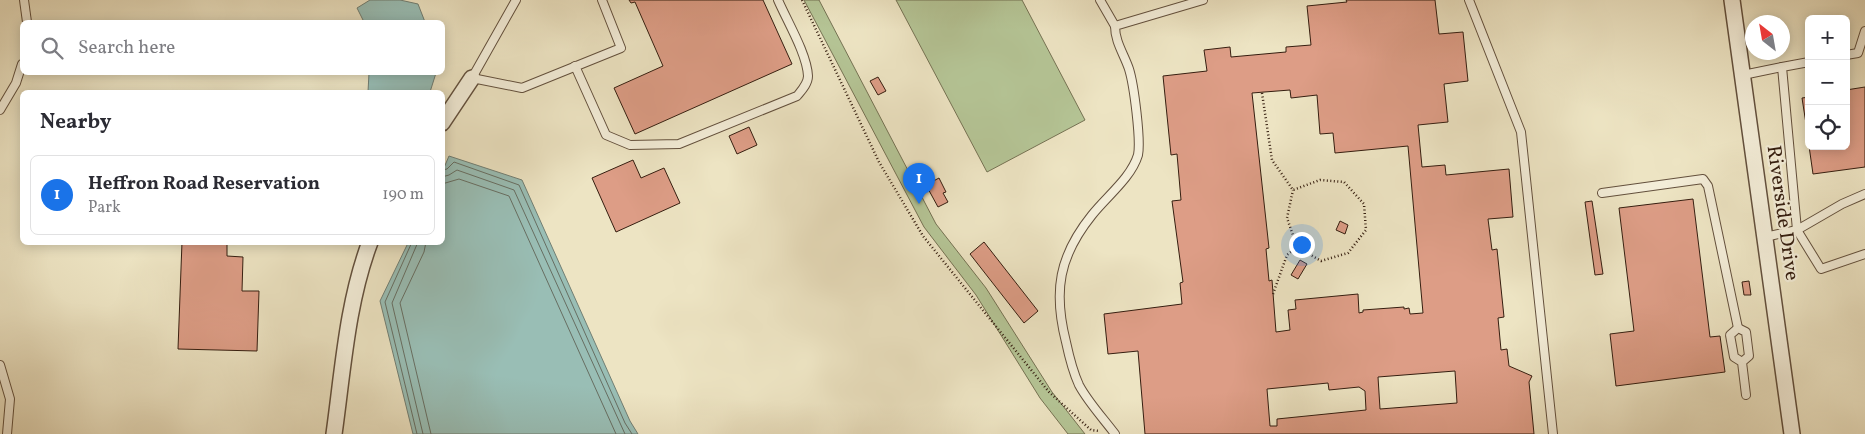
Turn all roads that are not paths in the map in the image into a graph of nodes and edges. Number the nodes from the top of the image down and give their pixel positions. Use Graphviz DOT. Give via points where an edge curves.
graph roads {
  1 [pos="24,0"];
  2 [pos="516,0"];
  3 [pos="602,0"];
  4 [pos="778,0"];
  5 [pos="1100,0"];
  6 [pos="1203,0"];
  7 [pos="1469,0"];
  8 [pos="1732,0"];
  9 [pos="27,20"];
  10 [pos="1115,26"];
  11 [pos="1865,31"];
  12 [pos="1850,54"];
  13 [pos="1805,63"];
  14 [pos="575,66"];
  15 [pos="1782,67"];
  16 [pos="20,70"];
  17 [pos="1743,75"];
  18 [pos="472,78"];
  19 [pos="0,110"];
  20 [pos="445,118"];
  21 [pos="1602,193"];
  22 [pos="1865,194"];
  23 [pos="1797,230"];
  24 [pos="1765,238"];
  25 [pos="369,245"];
  26 [pos="1865,254"];
  27 [pos="1738,328"];
  28 [pos="1742,362"];
  29 [pos="0,364"];
  30 [pos="1746,395"];
  31 [pos="1792,433"];
  32 [pos="7,434"];
  33 [pos="334,434"];
  34 [pos="1115,434"];
  35 [pos="1553,434"];
  1 -- 9 [label="lane"];
  2 -- 18 [label="lane"];
  3 -- 14 [label="lane" via="621,48"];
  4 -- 14 [label="lane" via="803,56 808,78 804,86 797,96 679,144 630,145 606,134"];
  5 -- 10 [label="lane"];
  6 -- 10 [label="lane"];
  7 -- 35 [label="lane" via="1521,132"];
  8 -- 17 [label="street, Riverside Drive"];
  10 -- 34 [label="lane" via="1115,36 1134,91 1138,153 1133,166 1091,216 1068,251 1058,295 1065,338 1080,386"];
  11 -- 12 [label="lane" via="1858,53"];
  13 -- 15 [label="lane"];
  14 -- 18 [label="lane" via="522,88"];
  15 -- 17 [label="lane"];
  15 -- 23 [label="lane"];
  16 -- 19 [label="lane"];
  17 -- 24 [label="street, Riverside Drive"];
  18 -- 20 [label="street"];
  21 -- 27 [label="lane" via="1703,178 1708,186"];
  22 -- 23 [label="lane"];
  23 -- 24 [label="lane"];
  23 -- 26 [label="lane" via="1821,269"];
  24 -- 31 [label="street, Riverside Drive"];
  25 -- 33 [label="street" via="349,323"];
  27 -- 28 [label="lane" via="1746,332 1749,356"];
  27 -- 28 [label="lane" via="1730,335 1734,357"];
  28 -- 30 [label="lane"];
  29 -- 32 [label="lane" via="10,398"];
}
